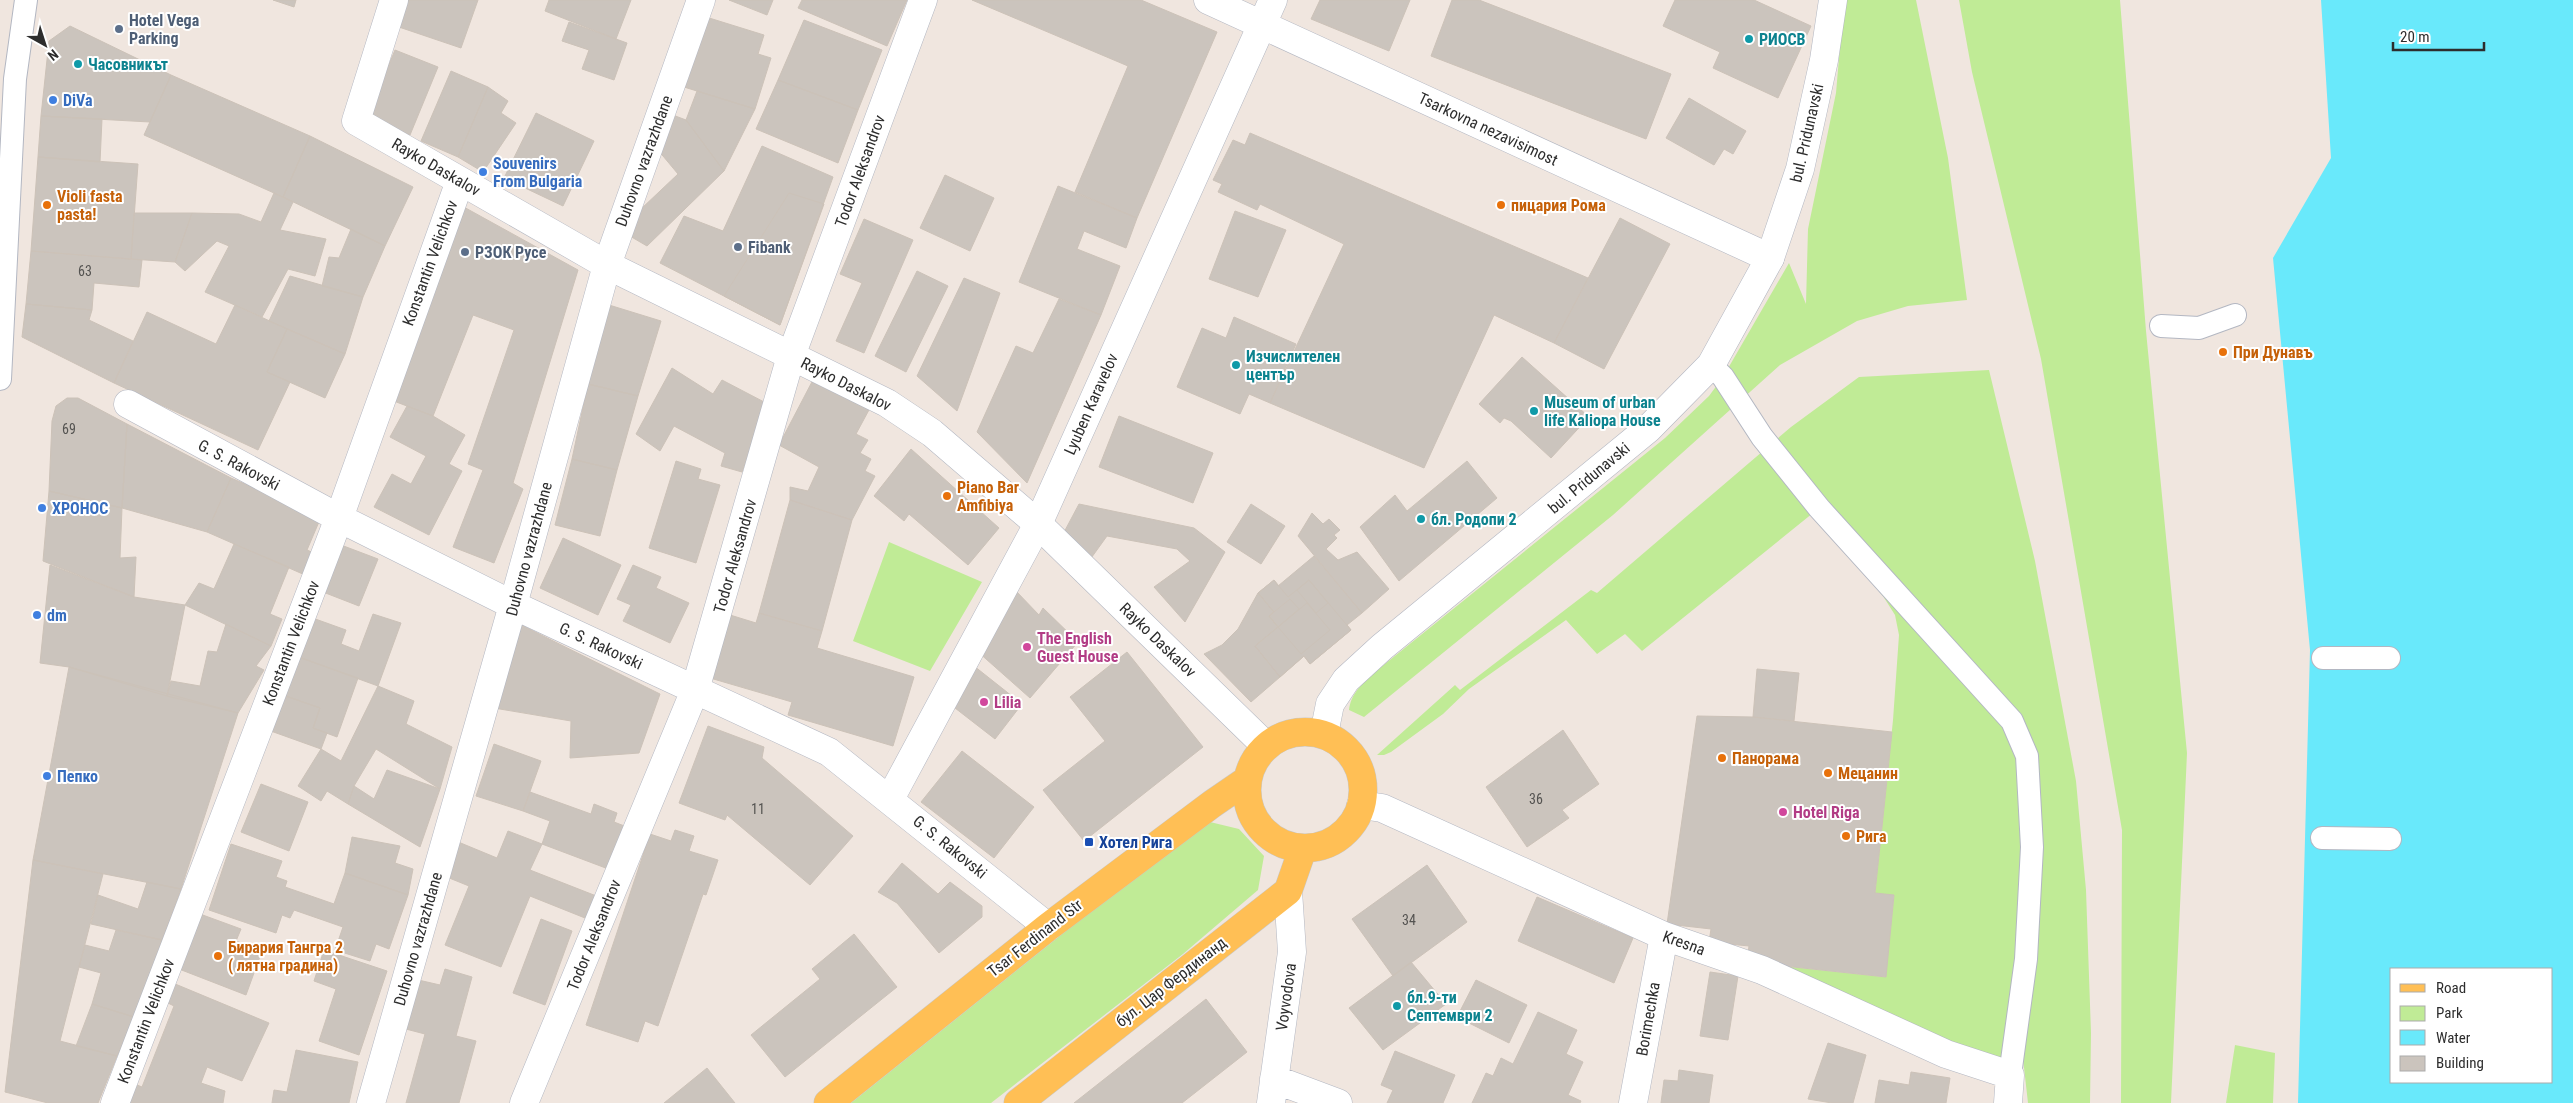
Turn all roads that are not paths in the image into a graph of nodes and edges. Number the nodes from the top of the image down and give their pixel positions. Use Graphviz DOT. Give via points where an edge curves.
graph roads {
  1 [pos="26,0"];
  2 [pos="394,0"];
  3 [pos="701,0"];
  4 [pos="923,0"];
  5 [pos="1208,0"];
  6 [pos="1273,0"];
  7 [pos="1833,0"];
  8 [pos="1262,26"];
  9 [pos="460,181"];
  10 [pos="1770,258"];
  11 [pos="607,265"];
  12 [pos="2235,315"];
  13 [pos="2161,326"];
  14 [pos="791,356"];
  15 [pos="1717,371"];
  16 [pos="0,379"];
  17 [pos="128,404"];
  18 [pos="339,518"];
  19 [pos="1038,524"];
  20 [pos="513,605"];
  21 [pos="2323,658"];
  22 [pos="2389,658"];
  23 [pos="695,690"];
  24 [pos="1324,734"];
  25 [pos="1266,746"];
  26 [pos="1247,780"];
  27 [pos="890,799"];
  28 [pos="1361,805"];
  29 [pos="2322,838"];
  30 [pos="2390,839"];
  31 [pos="1303,848"];
  32 [pos="1288,892"];
  33 [pos="1048,927"];
  34 [pos="1664,936"];
  35 [pos="2010,1075"];
  36 [pos="1272,1091"];
  37 [pos="115,1103"];
  38 [pos="371,1103"];
  39 [pos="524,1103"];
  40 [pos="828,1103"];
  41 [pos="1018,1103"];
  42 [pos="1338,1103"];
  43 [pos="1633,1103"];
  44 [pos="2008,1103"];
  1 -- 16 [label="street" via="15,79"];
  2 -- 9 [label="street, Rayko Daskalov" via="356,121"];
  3 -- 11 [label="street, Duhovno vazrazhdane"];
  4 -- 14 [label="street, Todor Aleksandrov"];
  5 -- 8 [label="street, Tsarkovna nezavisimost"];
  6 -- 8 [label="street, Lyuben Karavelov"];
  7 -- 10 [label="street, bul. Pridunavski" via="1824,60 1800,169"];
  8 -- 10 [label="street, Tsarkovna nezavisimost"];
  8 -- 19 [label="street, Lyuben Karavelov"];
  9 -- 11 [label="street, Rayko Daskalov"];
  9 -- 18 [label="street, Konstantin Velichkov"];
  10 -- 15 [label="street, bul. Pridunavski"];
  11 -- 14 [label="street, Rayko Daskalov"];
  11 -- 20 [label="street, Duhovno vazrazhdane"];
  12 -- 13 [label="street" via="2199,328"];
  14 -- 19 [label="street, Rayko Daskalov" via="887,403 917,423"];
  14 -- 23 [label="street, Todor Aleksandrov"];
  15 -- 24 [label="street, bul. Pridunavski" via="1382,646 1346,680 1330,704"];
  15 -- 35 [label="street" via="1762,437 1819,508 2012,720 2027,756 2032,847 2026,959"];
  17 -- 18 [label="street, G. S. Rakovski"];
  18 -- 20 [label="street, G. S. Rakovski"];
  18 -- 37 [label="street, Konstantin Velichkov"];
  19 -- 25 [label="street, Rayko Daskalov"];
  19 -- 27 [label="street, Lyuben Karavelov"];
  20 -- 23 [label="street, G. S. Rakovski"];
  20 -- 38 [label="street, Duhovno vazrazhdane"];
  21 -- 22 [label="street"];
  23 -- 27 [label="street, G. S. Rakovski" via="829,752"];
  23 -- 39 [label="street, Todor Aleksandrov"];
  24 -- 25 [label="main road" via="1293,732"];
  24 -- 28 [label="main road" via="1343,745 1359,769 1363,786"];
  25 -- 26 [label="main road" via="1253,762"];
  26 -- 31 [label="main road" via="1247,800 1254,819 1266,834 1284,845"];
  26 -- 33 [label="main road, Tsar Ferdinand Str"];
  27 -- 33 [label="street, G. S. Rakovski"];
  28 -- 31 [label="main road" via="1353,823 1340,837 1322,846"];
  28 -- 34 [label="street, Kresna" via="1382,808"];
  29 -- 30 [label="street"];
  31 -- 32 [label="main road"];
  32 -- 36 [label="street, Voyvodova" via="1292,952"];
  32 -- 41 [label="main road, бул. Цар Фердинанд"];
  33 -- 40 [label="main road, Tsar Ferdinand Str"];
  34 -- 35 [label="street, Kresna" via="1762,970 1946,1054"];
  34 -- 43 [label="street, Borimechka"];
  35 -- 44 [label="street"];
  36 -- 42 [label="street"];
}
